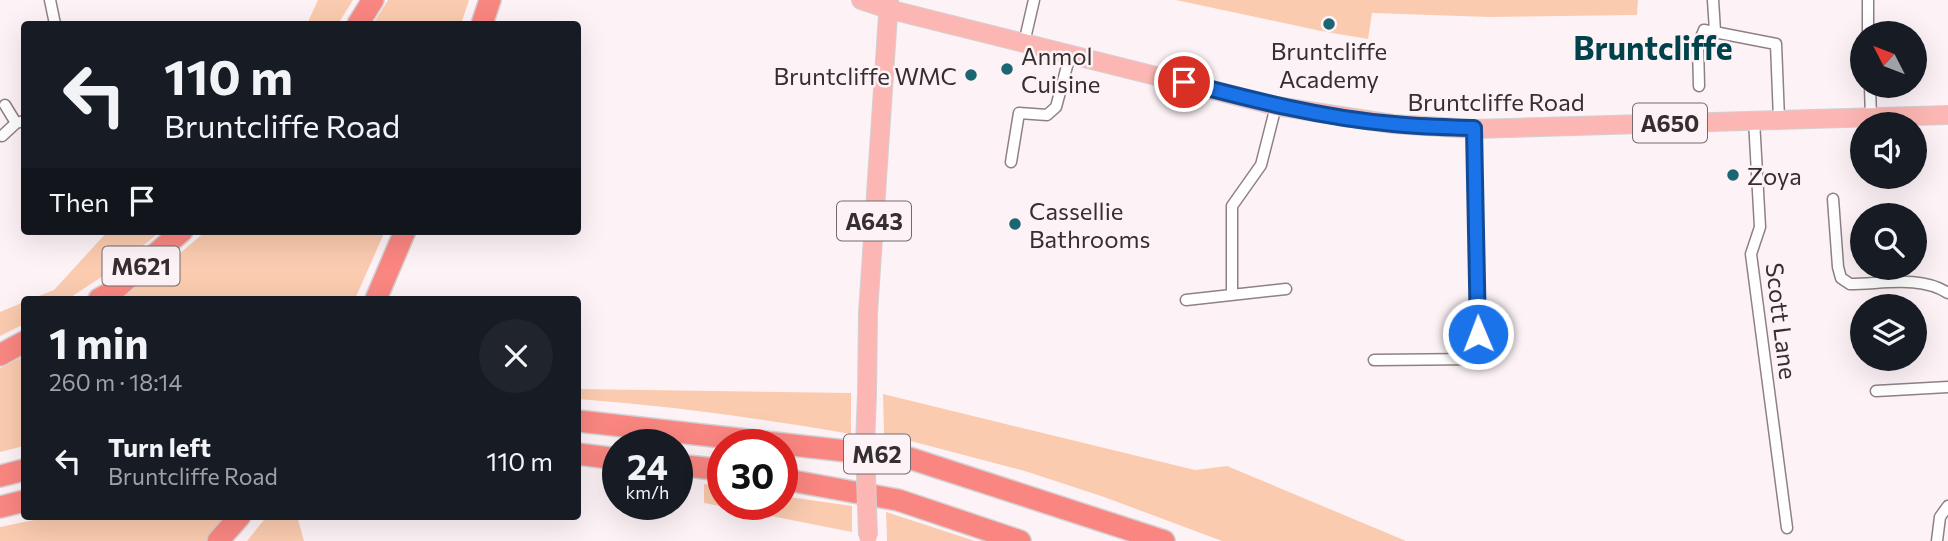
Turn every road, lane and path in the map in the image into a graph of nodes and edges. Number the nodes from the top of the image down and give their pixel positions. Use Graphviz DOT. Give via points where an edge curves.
graph roads {
  1 [pos="50,0"];
  2 [pos="373,0"];
  3 [pos="489,0"];
  4 [pos="861,0"];
  5 [pos="1034,0"];
  6 [pos="1713,0"];
  7 [pos="1868,0"];
  8 [pos="889,4"];
  9 [pos="54,21"];
  10 [pos="360,21"];
  11 [pos="483,21"];
  12 [pos="1868,21"];
  13 [pos="1715,31"];
  14 [pos="1024,43"];
  15 [pos="1070,55"];
  16 [pos="1699,86"];
  17 [pos="5,105"];
  18 [pos="1276,106"];
  19 [pos="1948,116"];
  20 [pos="1927,117"];
  21 [pos="1850,118"];
  22 [pos="1779,119"];
  23 [pos="1754,120"];
  24 [pos="20,122"];
  25 [pos="1474,128"];
  26 [pos="2,136"];
  27 [pos="1012,162"];
  28 [pos="1833,199"];
  29 [pos="177,235"];
  30 [pos="403,235"];
  31 [pos="1286,289"];
  32 [pos="1948,293"];
  33 [pos="1232,295"];
  34 [pos="105,296"];
  35 [pos="377,296"];
  36 [pos="1186,300"];
  37 [pos="21,344"];
  38 [pos="0,355"];
  39 [pos="1374,360"];
  40 [pos="1948,387"];
  41 [pos="1876,391"];
  42 [pos="581,421"];
  43 [pos="581,454"];
  44 [pos="602,457"];
  45 [pos="21,464"];
  46 [pos="0,468"];
  47 [pos="21,471"];
  48 [pos="0,476"];
  49 [pos="798,482"];
  50 [pos="21,502"];
  51 [pos="1948,506"];
  52 [pos="0,507"];
  53 [pos="236,520"];
  54 [pos="1787,528"];
  55 [pos="868,538"];
  56 [pos="218,541"];
  57 [pos="1020,541"];
  58 [pos="1164,541"];
  59 [pos="1937,541"];
  1 -- 9 [label="street"];
  2 -- 10 [label="highway"];
  3 -- 11 [label="highway"];
  4 -- 8 [label="main road, A650"];
  5 -- 14 [label="street"];
  6 -- 13 [label="street"];
  7 -- 12 [label="street"];
  8 -- 14 [label="main road, Bruntcliffe Road / A650"];
  8 -- 55 [label="main road, A643, bridge" via="869,313"];
  13 -- 16 [label="street" via="1704,30 1698,45"];
  13 -- 22 [label="street" via="1776,44"];
  14 -- 15 [label="main road, Bruntcliffe Road / A650"];
  15 -- 18 [label="main road, Bruntcliffe Road / A650"];
  15 -- 27 [label="street" via="1056,107 1047,115 1019,113"];
  17 -- 24 [label="street"];
  18 -- 25 [label="main road, Bruntcliffe Road / A650" via="1393,124"];
  18 -- 33 [label="street" via="1261,165 1232,205"];
  19 -- 20 [label="main road, Bruntcliffe Road / A650"];
  21 -- 22 [label="main road, Bruntcliffe Road / A650"];
  22 -- 23 [label="main road, Bruntcliffe Road / A650"];
  23 -- 25 [label="main road, Bruntcliffe Road / A650"];
  23 -- 54 [label="street, Scott Lane" via="1760,227 1751,254"];
  24 -- 26 [label="street"];
  25 -- 39 [label="street" via="1478,359"];
  28 -- 32 [label="street" via="1841,278 1850,284 1921,282"];
  29 -- 34 [label="highway, M621"];
  30 -- 35 [label="highway"];
  31 -- 33 [label="street"];
  33 -- 36 [label="street"];
  37 -- 38 [label="highway"];
  40 -- 41 [label="street"];
  42 -- 58 [label="highway, M62" via="909,458"];
  43 -- 44 [label="highway"];
  45 -- 46 [label="highway"];
  47 -- 48 [label="highway"];
  49 -- 57 [label="highway, M62" via="898,500"];
  50 -- 52 [label="highway"];
  51 -- 59 [label="street" via="1940,517"];
  53 -- 56 [label="highway"];
}
